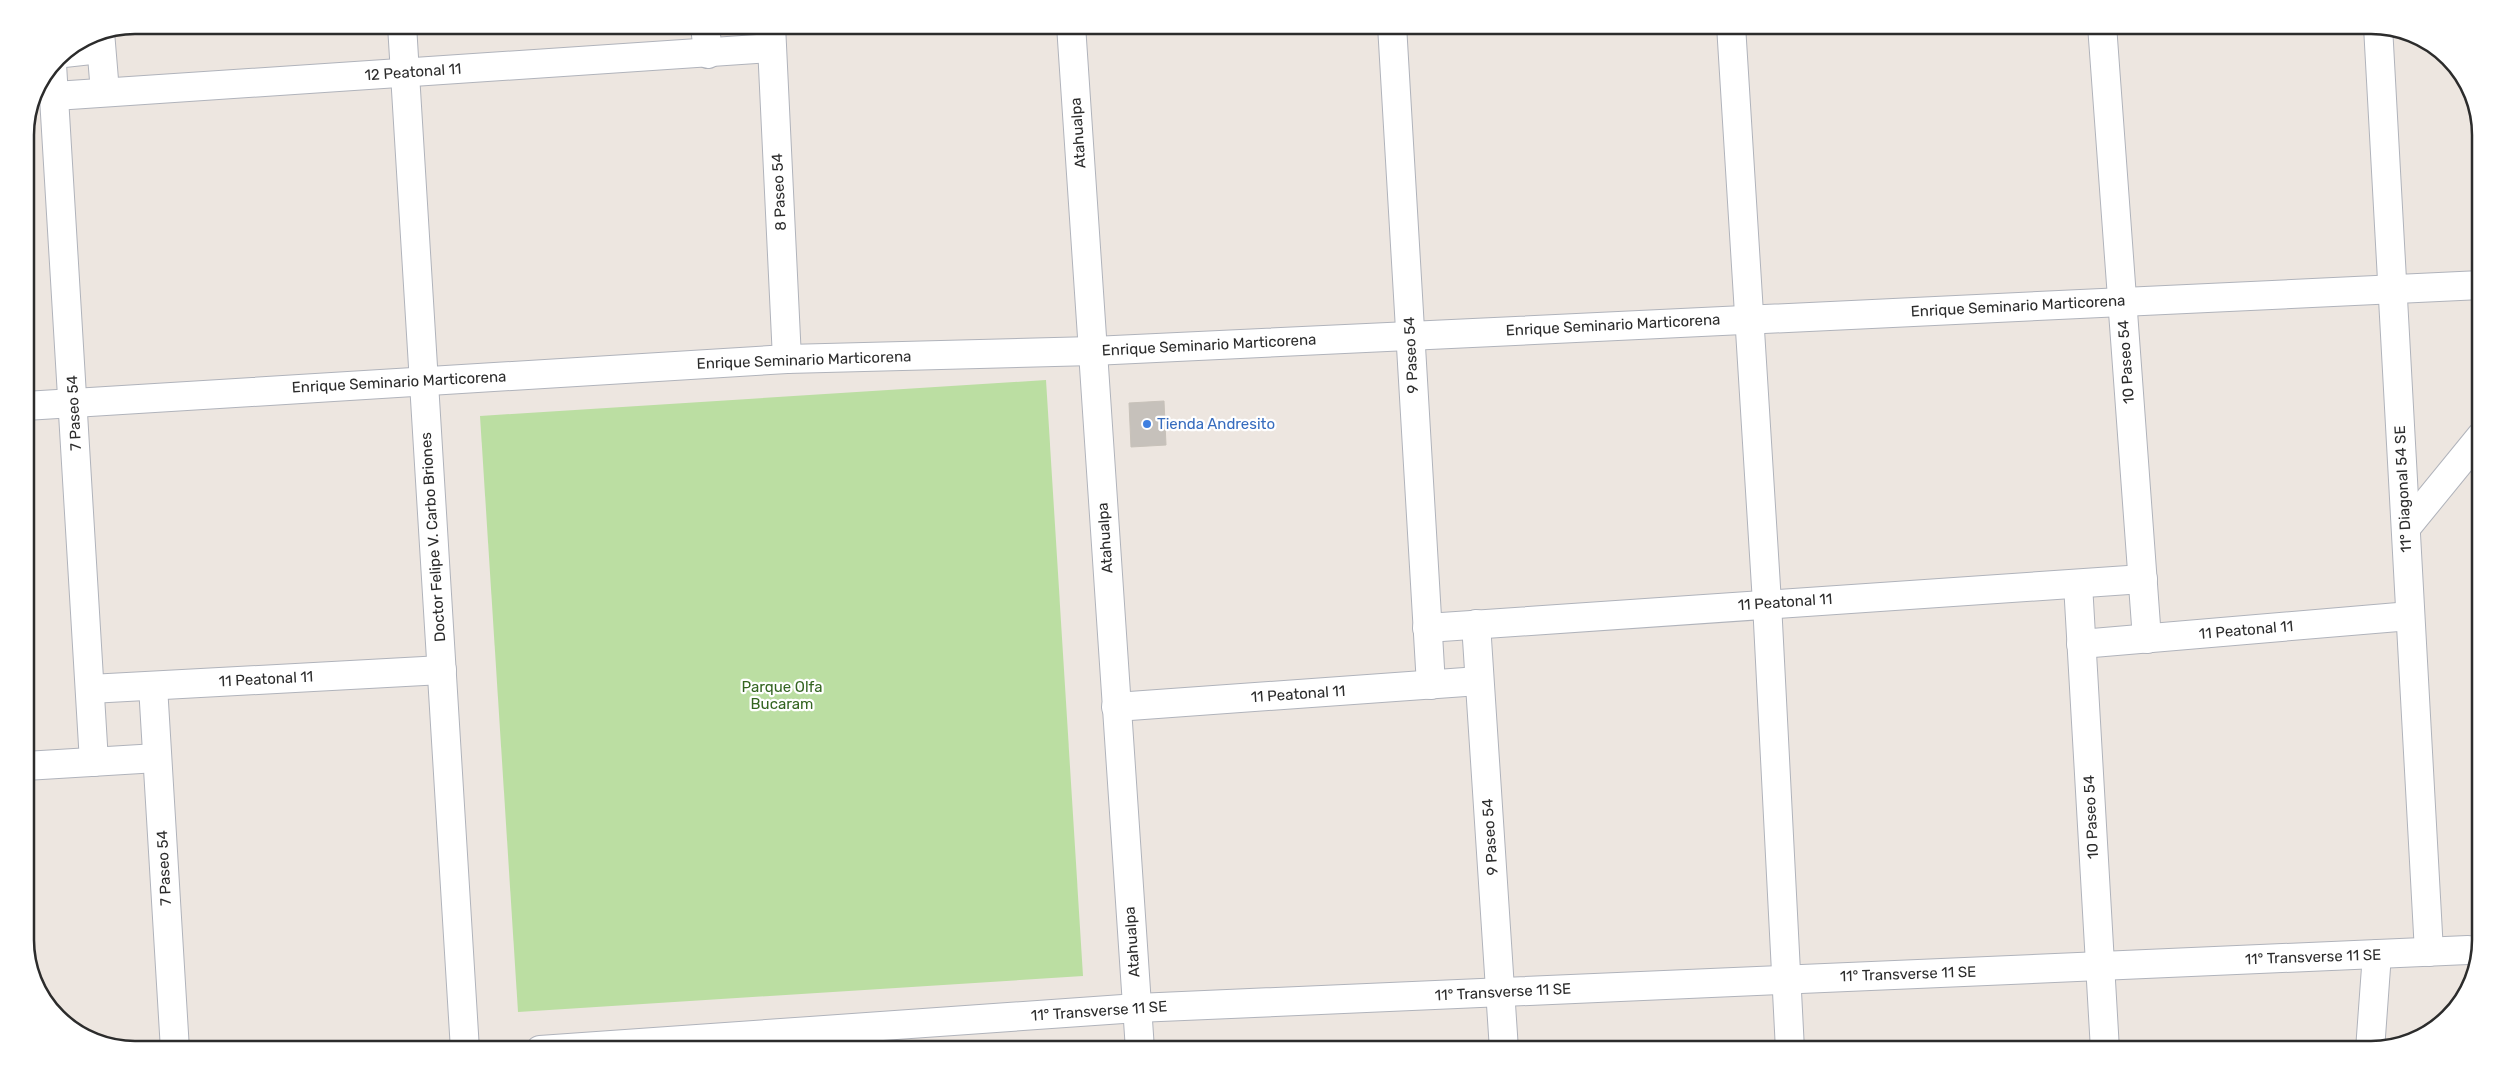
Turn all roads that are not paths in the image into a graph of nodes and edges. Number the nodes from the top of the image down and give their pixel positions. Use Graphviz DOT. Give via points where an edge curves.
graph roads {
  1 [pos="403,34"];
  2 [pos="706,34"];
  3 [pos="1072,34"];
  4 [pos="1393,34"];
  5 [pos="1733,34"];
  6 [pos="2103,34"];
  7 [pos="2378,34"];
  8 [pos="772,37"];
  9 [pos="100,40"];
  10 [pos="708,54"];
  11 [pos="405,73"];
  12 [pos="53,76"];
  13 [pos="105,92"];
  14 [pos="54,96"];
  15 [pos="2472,285"];
  16 [pos="2392,288"];
  17 [pos="2122,301"];
  18 [pos="1750,318"];
  19 [pos="1410,335"];
  20 [pos="1093,350"];
  21 [pos="787,359"];
  22 [pos="424,380"];
  23 [pos="73,402"];
  24 [pos="34,405"];
  25 [pos="2472,447"];
  26 [pos="2406,528"];
  27 [pos="2143,579"];
  28 [pos="2078,584"];
  29 [pos="1767,603"];
  30 [pos="2410,616"];
  31 [pos="1476,624"];
  32 [pos="1428,628"];
  33 [pos="2147,638"];
  34 [pos="2081,644"];
  35 [pos="442,670"];
  36 [pos="1479,681"];
  37 [pos="1431,685"];
  38 [pos="153,686"];
  39 [pos="90,689"];
  40 [pos="1116,707"];
  41 [pos="157,758"];
  42 [pos="94,762"];
  43 [pos="34,765"];
  44 [pos="2472,947"];
  45 [pos="2429,952"];
  46 [pos="2377,954"];
  47 [pos="2100,966"];
  48 [pos="1786,979"];
  49 [pos="1501,992"];
  50 [pos="1137,1008"];
  51 [pos="174,1041"];
  52 [pos="464,1041"];
  53 [pos="790,1041"];
  54 [pos="1139,1041"];
  55 [pos="1504,1041"];
  56 [pos="1789,1041"];
  57 [pos="2104,1041"];
  58 [pos="2371,1041"];
  1 -- 11 [label="street, Doctor Felipe V. Carbo Briones"];
  2 -- 10 [label="street"];
  3 -- 20 [label="street, Atahualpa"];
  4 -- 19 [label="street, 9 Paseo 54"];
  5 -- 18 [label="street"];
  6 -- 17 [label="street, 10 Paseo 54"];
  7 -- 16 [label="street, 11° Diagonal 54 SE"];
  8 -- 10 [label="street, 12 Peatonal 11"];
  8 -- 21 [label="street, 8 Paseo 54"];
  9 -- 13 [label="street"];
  10 -- 11 [label="street, 12 Peatonal 11"];
  11 -- 13 [label="street, 12 Peatonal 11"];
  11 -- 22 [label="street, Doctor Felipe V. Carbo Briones"];
  12 -- 14 [label="street, 7 Paseo 54"];
  13 -- 14 [label="street, 12 Peatonal 11"];
  14 -- 23 [label="street, 7 Paseo 54"];
  15 -- 16 [label="street, Enrique Seminario Marticorena"];
  16 -- 17 [label="street, Enrique Seminario Marticorena"];
  16 -- 26 [label="street, 11° Diagonal 54 SE"];
  17 -- 18 [label="street, Enrique Seminario Marticorena"];
  17 -- 27 [label="street, 10 Paseo 54"];
  18 -- 19 [label="street, Enrique Seminario Marticorena"];
  18 -- 29 [label="street"];
  19 -- 20 [label="street, Enrique Seminario Marticorena"];
  19 -- 32 [label="street, 9 Paseo 54"];
  20 -- 21 [label="street, Enrique Seminario Marticorena"];
  20 -- 40 [label="street, Atahualpa"];
  21 -- 22 [label="street, Enrique Seminario Marticorena"];
  22 -- 23 [label="street, Enrique Seminario Marticorena"];
  22 -- 35 [label="street, Doctor Felipe V. Carbo Briones"];
  23 -- 24 [label="street, Enrique Seminario Marticorena"];
  23 -- 39 [label="street, 7 Paseo 54"];
  25 -- 26 [label="street"];
  26 -- 30 [label="street, 11° Diagonal 54 SE"];
  27 -- 28 [label="street, 11 Peatonal 11"];
  27 -- 33 [label="street, 10 Paseo 54"];
  28 -- 29 [label="street, 11 Peatonal 11"];
  28 -- 34 [label="street, 10 Paseo 54"];
  29 -- 31 [label="street, 11 Peatonal 11"];
  29 -- 48 [label="street"];
  30 -- 33 [label="street, 11 Peatonal 11"];
  30 -- 45 [label="street, 11° Diagonal 54 SE"];
  31 -- 32 [label="street, 11 Peatonal 11"];
  31 -- 36 [label="street, 9 Paseo 54"];
  32 -- 37 [label="street, 9 Paseo 54"];
  33 -- 34 [label="street, 11 Peatonal 11"];
  34 -- 47 [label="street, 10 Paseo 54"];
  35 -- 38 [label="street, 11 Peatonal 11"];
  35 -- 52 [label="street, Doctor Felipe V. Carbo Briones"];
  36 -- 37 [label="street, 11 Peatonal 11"];
  36 -- 49 [label="street, 9 Paseo 54"];
  37 -- 40 [label="street, 11 Peatonal 11"];
  38 -- 39 [label="street, 11 Peatonal 11"];
  38 -- 41 [label="street, 7 Paseo 54"];
  39 -- 42 [label="street, 7 Paseo 54"];
  40 -- 50 [label="street, Atahualpa"];
  41 -- 42 [label="street"];
  41 -- 51 [label="street, 7 Paseo 54"];
  42 -- 43 [label="street"];
  44 -- 45 [label="street, 11° Transverse 11 SE"];
  45 -- 46 [label="street, 11° Transverse 11 SE"];
  46 -- 47 [label="street, 11° Transverse 11 SE"];
  46 -- 58 [label="street"];
  47 -- 48 [label="street, 11° Transverse 11 SE"];
  47 -- 57 [label="street, 10 Paseo 54"];
  48 -- 49 [label="street, 11° Transverse 11 SE"];
  48 -- 56 [label="street"];
  49 -- 50 [label="street, 11° Transverse 11 SE"];
  49 -- 55 [label="street, 9 Paseo 54"];
  50 -- 53 [label="street, 11° Transverse 11 SE"];
  50 -- 54 [label="street, Atahualpa"];
}
